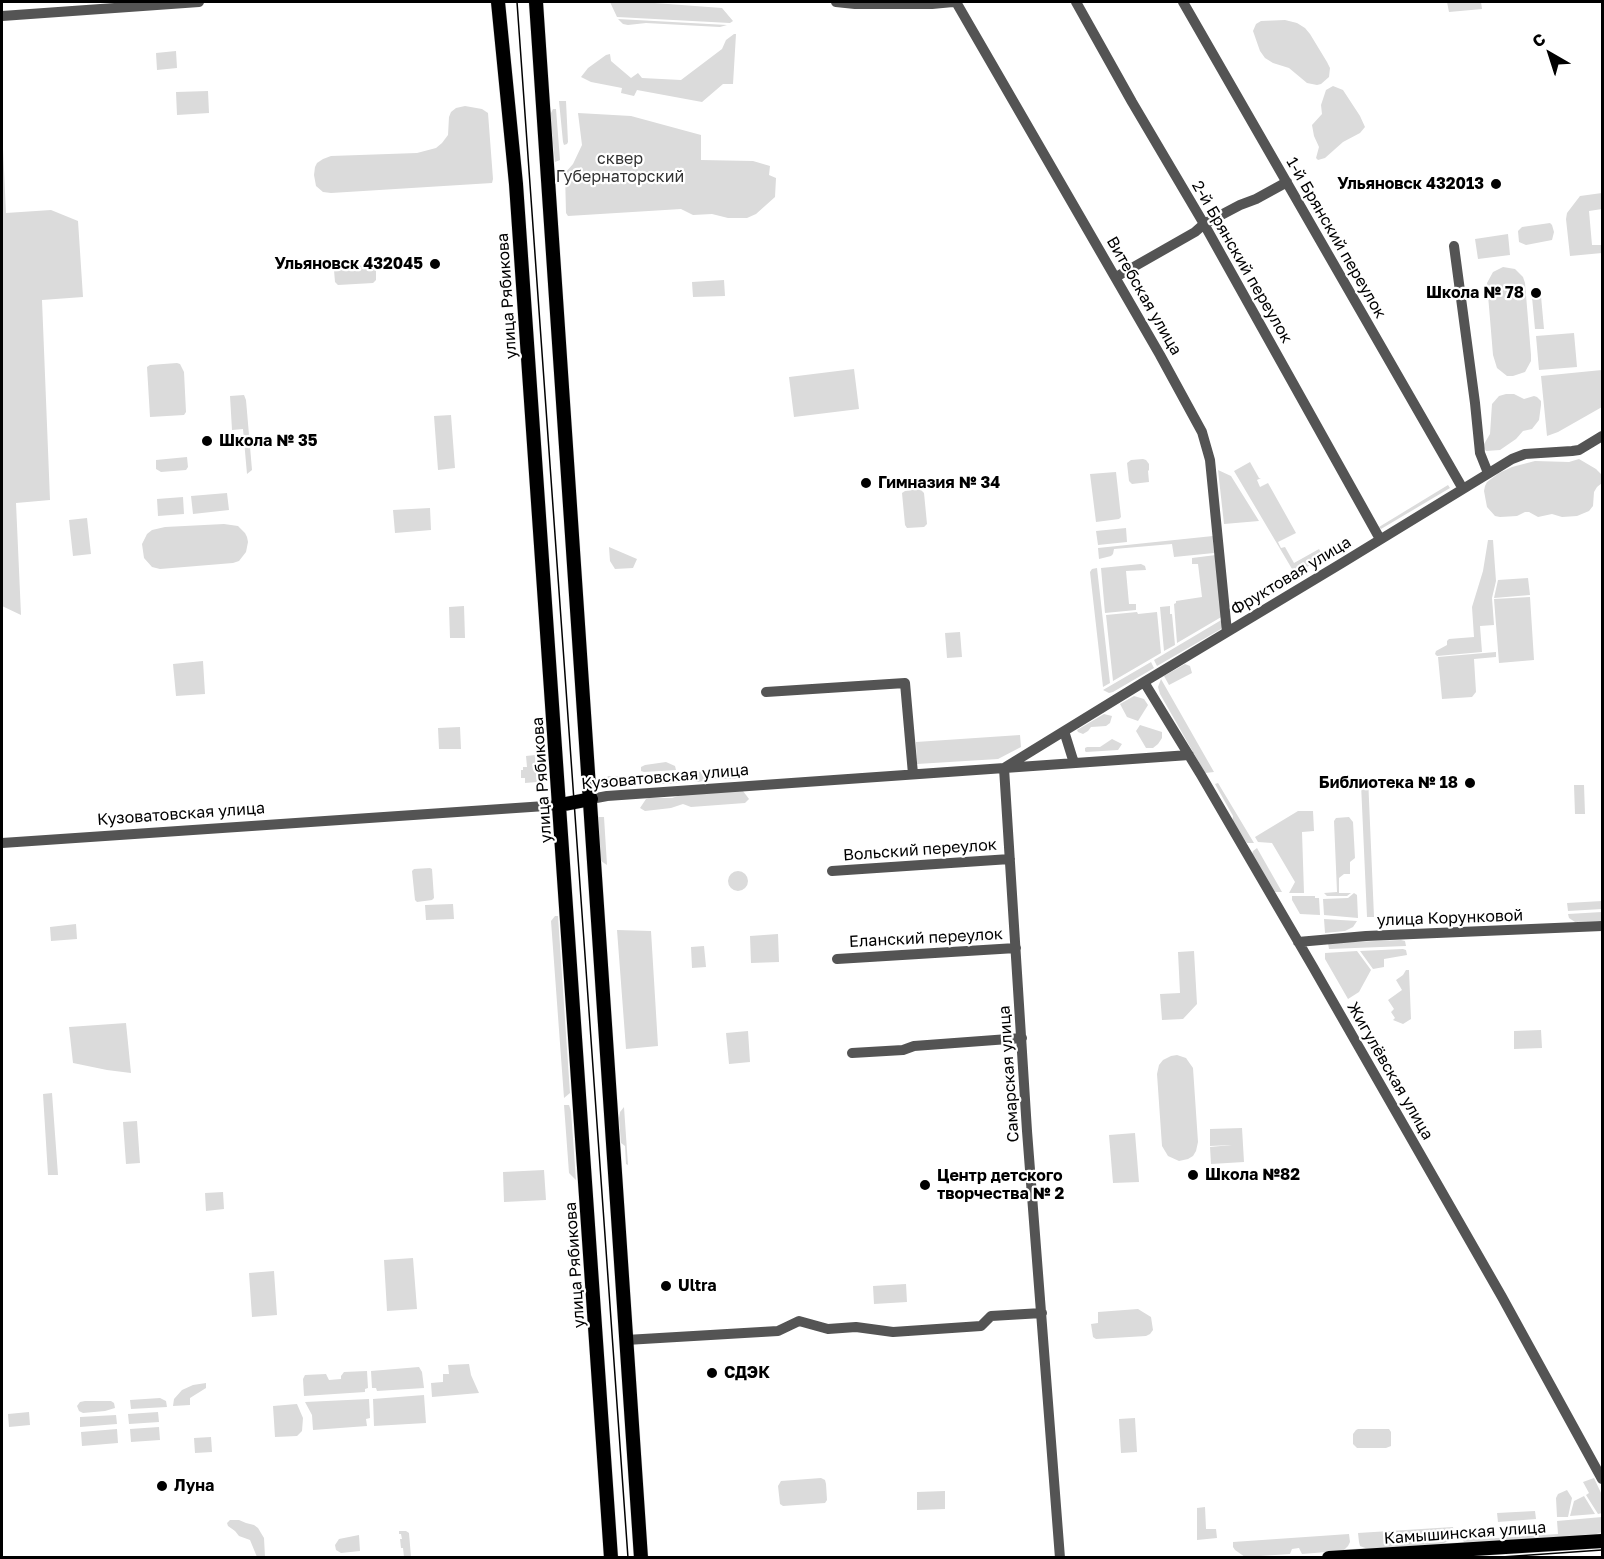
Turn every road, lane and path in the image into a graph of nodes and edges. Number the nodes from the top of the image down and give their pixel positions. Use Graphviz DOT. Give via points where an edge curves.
graph roads {
  1 [pos="199,2"];
  2 [pos="498,2"];
  3 [pos="536,2"];
  4 [pos="836,2"];
  5 [pos="955,2"];
  6 [pos="1076,2"];
  7 [pos="1183,2"];
  8 [pos="2,16"];
  9 [pos="1287,182"];
  10 [pos="1204,224"];
  11 [pos="1454,246"];
  12 [pos="1116,277"];
  13 [pos="1602,436"];
  14 [pos="1488,473"];
  15 [pos="1463,489"];
  16 [pos="1380,539"];
  17 [pos="1227,632"];
  18 [pos="1144,682"];
  19 [pos="766,693"];
  20 [pos="1064,731"];
  21 [pos="1189,755"];
  22 [pos="1074,763"];
  23 [pos="1004,768"];
  24 [pos="913,774"];
  25 [pos="591,799"];
  26 [pos="560,805"];
  27 [pos="2,843"];
  28 [pos="1010,859"];
  29 [pos="832,871"];
  30 [pos="1602,926"];
  31 [pos="1298,942"];
  32 [pos="1016,948"];
  33 [pos="837,959"];
  34 [pos="1022,1038"];
  35 [pos="852,1053"];
  36 [pos="1042,1313"];
  37 [pos="626,1340"];
  38 [pos="1602,1479"];
  39 [pos="1602,1541"];
  40 [pos="611,1557"];
  41 [pos="641,1557"];
  42 [pos="1060,1557"];
  43 [pos="1329,1557"];
  1 -- 8 [label="street"];
  2 -- 26 [label="main road, улица Рябикова" via="516,184"];
  3 -- 25 [label="main road"];
  4 -- 5 [label="street"];
  5 -- 12 [label="street, Витебская улица"];
  6 -- 10 [label="street, 2-й Брянский переулок"];
  7 -- 9 [label="street, 1-й Брянский переулок"];
  9 -- 10 [label="street"];
  9 -- 15 [label="street, 1-й Брянский переулок"];
  10 -- 12 [label="street"];
  10 -- 16 [label="street, 2-й Брянский переулок"];
  11 -- 14 [label="street" via="1480,453"];
  12 -- 17 [label="street, Витебская улица" via="1206,442"];
  13 -- 14 [label="street, Фруктовая улица" via="1579,450 1518,456"];
  14 -- 15 [label="street, Фруктовая улица"];
  15 -- 16 [label="street, Фруктовая улица"];
  16 -- 17 [label="street, Фруктовая улица"];
  17 -- 18 [label="street, Фруктовая улица"];
  18 -- 20 [label="street, Фруктовая улица"];
  18 -- 21 [label="street, Жигулёвская улица"];
  19 -- 24 [label="street" via="905,683"];
  20 -- 22 [label="street"];
  20 -- 23 [label="street, Фруктовая улица"];
  21 -- 22 [label="street, Кузоватовская улица"];
  21 -- 31 [label="street, Жигулёвская улица"];
  22 -- 23 [label="street, Кузоватовская улица"];
  23 -- 24 [label="street, Кузоватовская улица"];
  23 -- 28 [label="street, Самарская улица"];
  24 -- 25 [label="street, Кузоватовская улица"];
  25 -- 26 [label="main road, Кузоватовская улица"];
  25 -- 37 [label="main road"];
  26 -- 27 [label="street, Кузоватовская улица"];
  26 -- 40 [label="main road, улица Рябикова"];
  28 -- 29 [label="street, Вольский переулок"];
  28 -- 32 [label="street, Самарская улица"];
  30 -- 31 [label="street, улица Корунковой"];
  31 -- 38 [label="street, Жигулёвская улица"];
  32 -- 33 [label="street, Еланский переулок"];
  32 -- 34 [label="street, Самарская улица"];
  34 -- 35 [label="street"];
  34 -- 36 [label="street, Самарская улица"];
  36 -- 37 [label="street" via="991,1316 981,1326 893,1332 856,1327 828,1329 799,1321 778,1331"];
  36 -- 42 [label="street, Самарская улица"];
  37 -- 41 [label="main road"];
  39 -- 43 [label="main road, Камышинская улица"];
}
